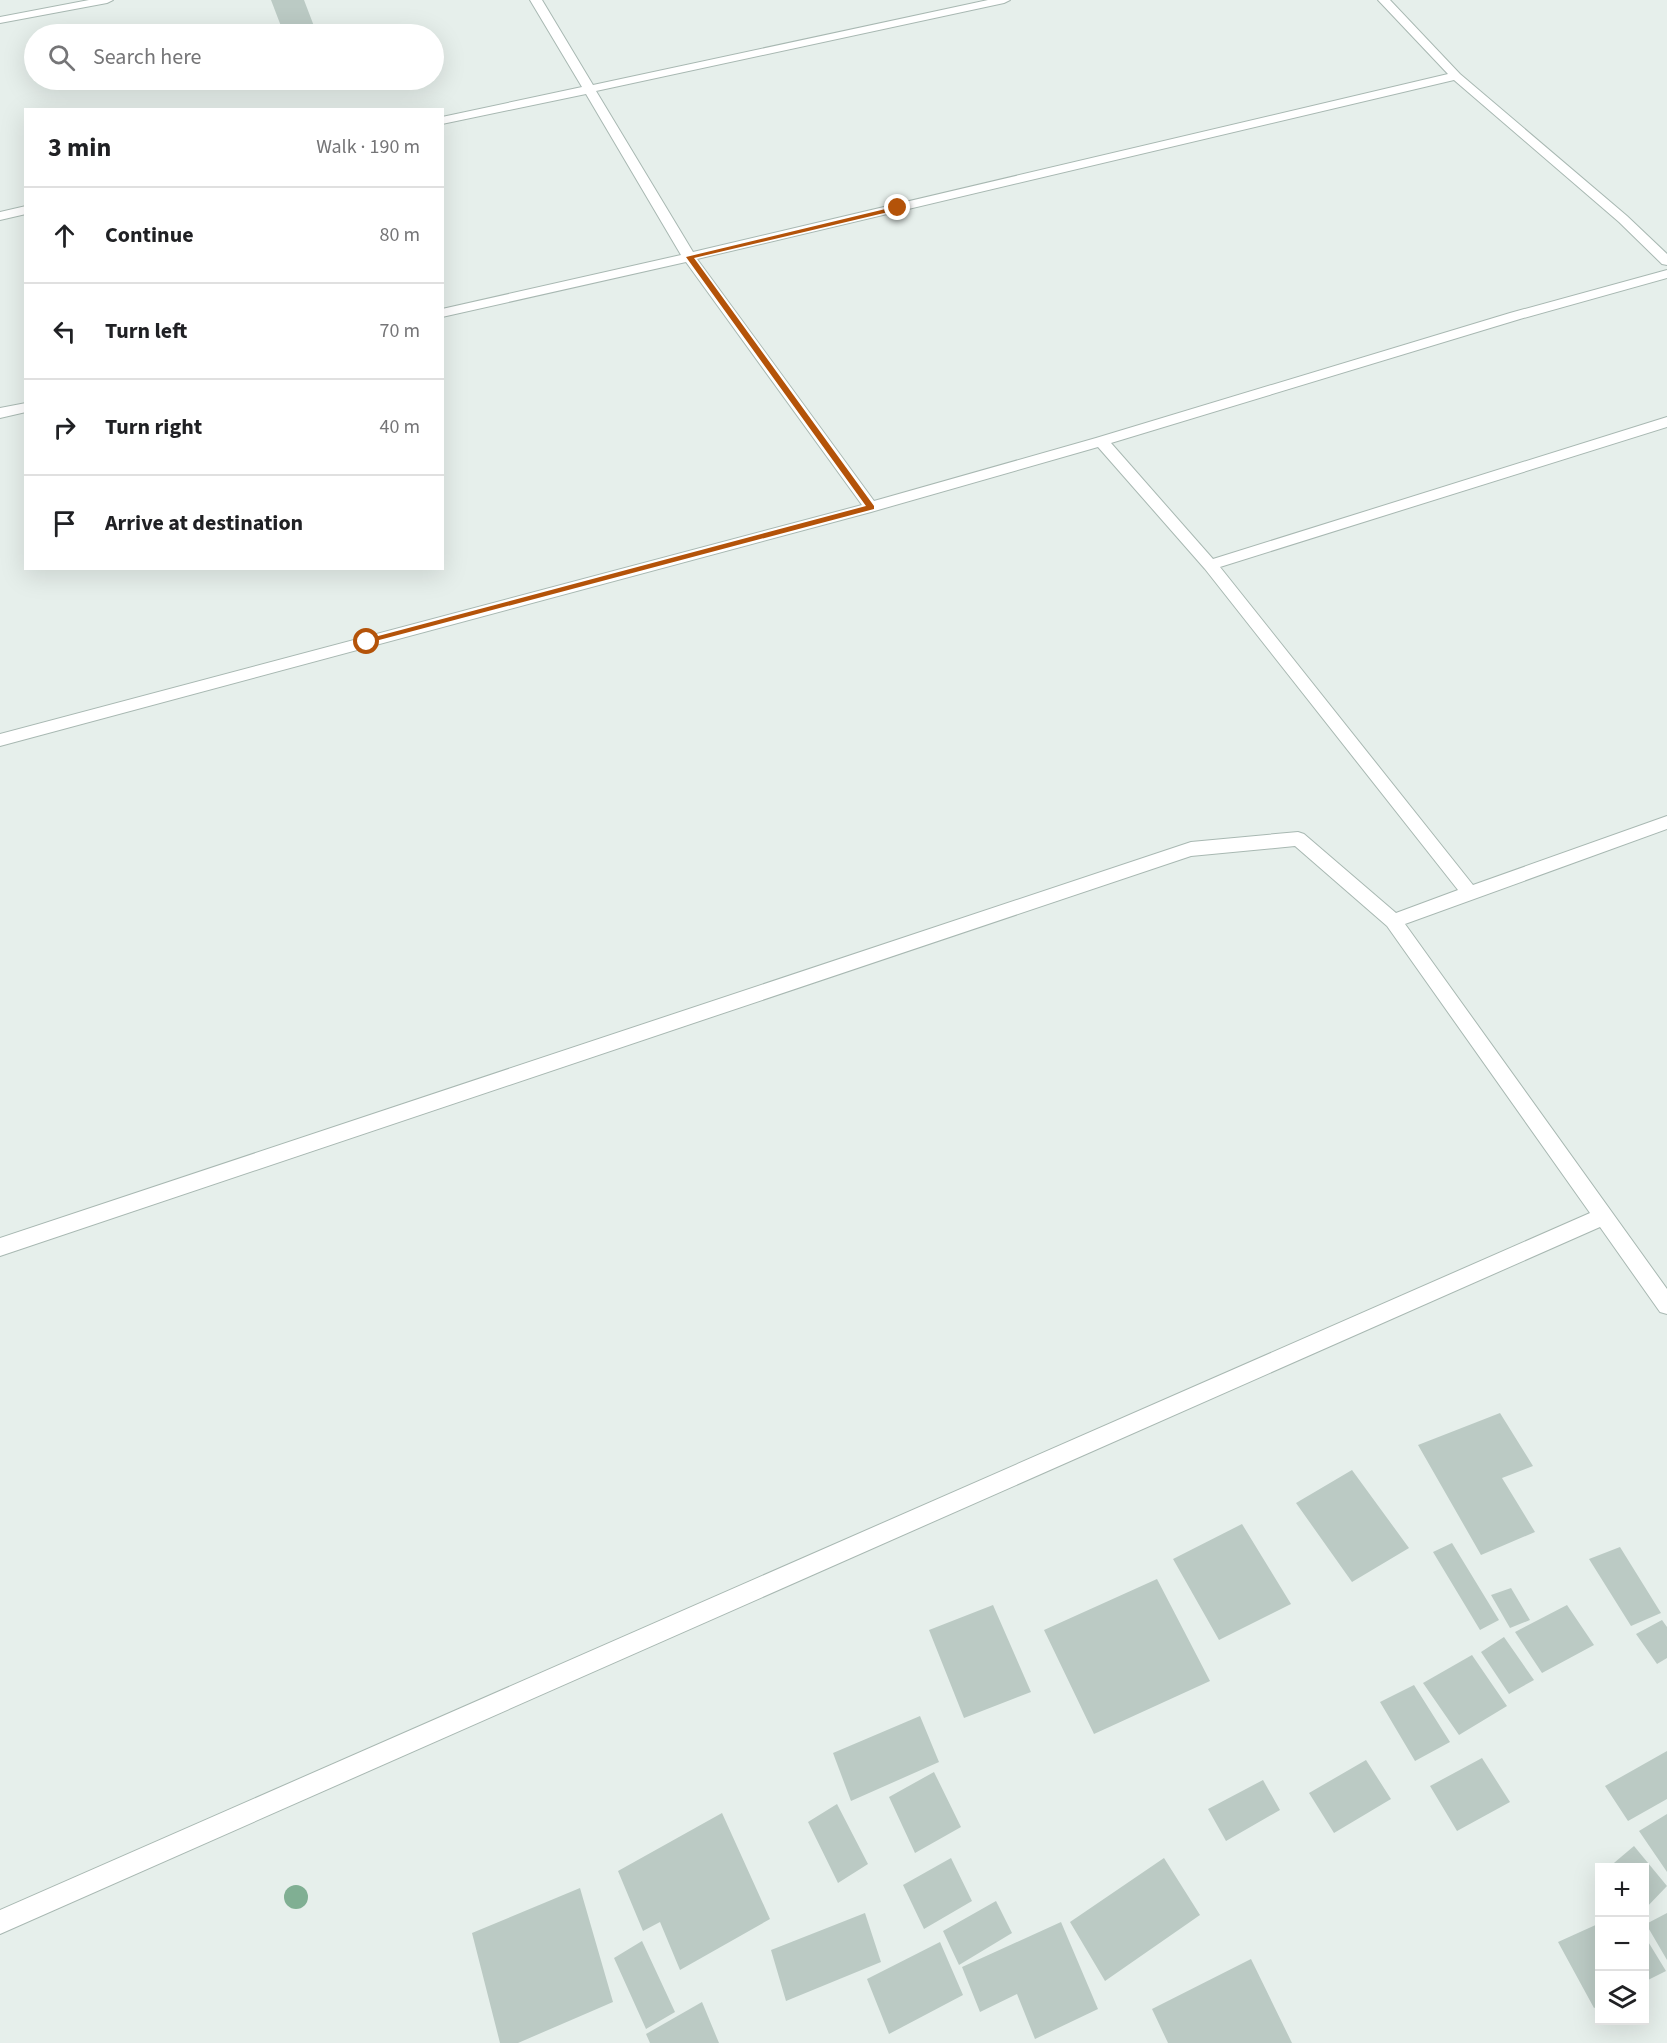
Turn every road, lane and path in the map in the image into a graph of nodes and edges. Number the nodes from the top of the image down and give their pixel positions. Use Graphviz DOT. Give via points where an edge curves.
graph roads {
  1 [pos="107,0"];
  2 [pos="536,0"];
  3 [pos="1004,0"];
  4 [pos="1384,0"];
  5 [pos="0,20"];
  6 [pos="1456,76"];
  7 [pos="590,90"];
  8 [pos="444,121"];
  9 [pos="24,210"];
  10 [pos="0,216"];
  11 [pos="689,257"];
  12 [pos="1667,261"];
  13 [pos="1667,274"];
  14 [pos="444,313"];
  15 [pos="24,407"];
  16 [pos="0,413"];
  17 [pos="1667,422"];
  18 [pos="1101,441"];
  19 [pos="871,507"];
  20 [pos="1209,565"];
  21 [pos="0,740"];
  22 [pos="1667,822"];
  23 [pos="1470,894"];
  24 [pos="1393,921"];
  25 [pos="1605,1216"];
  26 [pos="0,1246"];
  27 [pos="1667,1305"];
  28 [pos="0,1922"];
  1 -- 5 [label="street"];
  2 -- 7 [label="street"];
  3 -- 7 [label="street"];
  4 -- 6 [label="street"];
  6 -- 11 [label="street"];
  6 -- 12 [label="street"];
  7 -- 8 [label="street"];
  7 -- 11 [label="street"];
  9 -- 10 [label="street"];
  11 -- 14 [label="street"];
  11 -- 19 [label="street"];
  13 -- 18 [label="street"];
  15 -- 16 [label="street"];
  17 -- 20 [label="street"];
  18 -- 19 [label="street"];
  18 -- 20 [label="street"];
  19 -- 21 [label="street"];
  20 -- 23 [label="street"];
  22 -- 23 [label="street"];
  23 -- 24 [label="street"];
  24 -- 25 [label="street"];
  24 -- 26 [label="street" via="1298,839 1191,849"];
  25 -- 27 [label="street"];
  25 -- 28 [label="street"];
}
